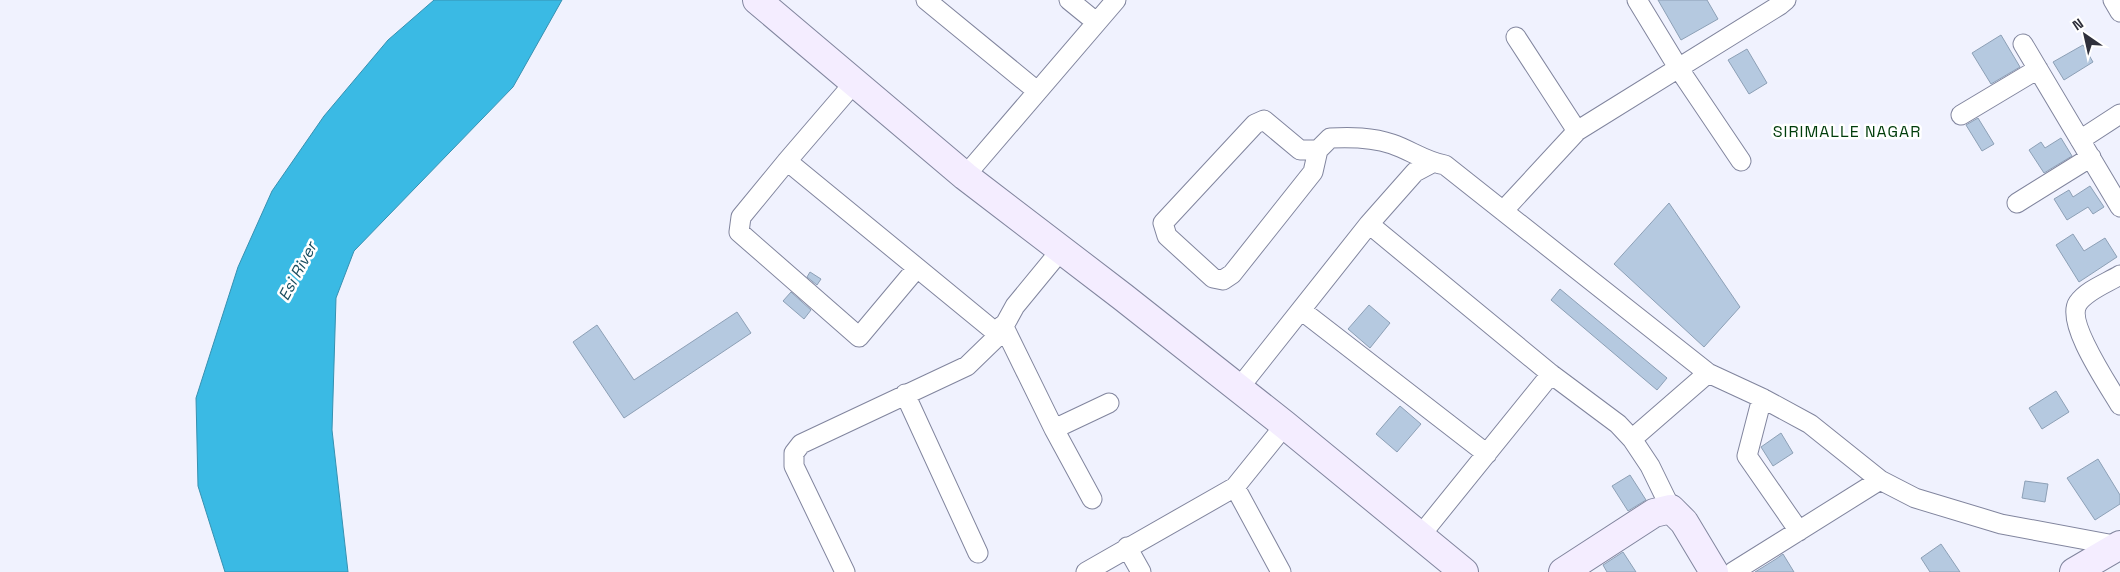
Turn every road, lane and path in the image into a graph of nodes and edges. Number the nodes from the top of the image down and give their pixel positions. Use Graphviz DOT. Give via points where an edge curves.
graph roads {
  1 [pos="758,0"];
  2 [pos="926,0"];
  3 [pos="1068,0"];
  4 [pos="1116,0"];
  5 [pos="1638,0"];
  6 [pos="1786,0"];
  7 [pos="2113,0"];
  8 [pos="2120,12"];
  9 [pos="1096,22"];
  10 [pos="1516,37"];
  11 [pos="2023,44"];
  12 [pos="1679,69"];
  13 [pos="2038,69"];
  14 [pos="854,83"];
  15 [pos="1038,91"];
  16 [pos="2120,114"];
  17 [pos="1961,115"];
  18 [pos="1577,131"];
  19 [pos="2080,140"];
  20 [pos="1318,150"];
  21 [pos="2091,157"];
  22 [pos="787,161"];
  23 [pos="1741,161"];
  24 [pos="1432,163"];
  25 [pos="965,176"];
  26 [pos="2018,203"];
  27 [pos="2120,207"];
  28 [pos="1503,211"];
  29 [pos="1369,224"];
  30 [pos="1061,250"];
  31 [pos="916,269"];
  32 [pos="2120,275"];
  33 [pos="1301,310"];
  34 [pos="1001,330"];
  35 [pos="1708,373"];
  36 [pos="1551,374"];
  37 [pos="1238,388"];
  38 [pos="905,394"];
  39 [pos="1762,398"];
  40 [pos="1109,403"];
  41 [pos="2120,405"];
  42 [pos="1285,425"];
  43 [pos="1054,429"];
  44 [pos="1632,439"];
  45 [pos="1487,454"];
  46 [pos="1880,480"];
  47 [pos="1235,487"];
  48 [pos="1092,499"];
  49 [pos="1671,509"];
  50 [pos="1799,531"];
  51 [pos="1420,536"];
  52 [pos="2120,546"];
  53 [pos="1127,547"];
  54 [pos="978,554"];
  55 [pos="845,572"];
  56 [pos="1086,572"];
  57 [pos="1141,572"];
  58 [pos="1281,572"];
  59 [pos="1464,572"];
  60 [pos="1563,572"];
  61 [pos="1714,572"];
  62 [pos="1733,572"];
  63 [pos="2074,572"];
  1 -- 14 [label="street"];
  2 -- 15 [label="street"];
  3 -- 9 [label="street"];
  4 -- 9 [label="street"];
  5 -- 12 [label="street"];
  6 -- 12 [label="street"];
  7 -- 8 [label="street"];
  9 -- 15 [label="street"];
  10 -- 18 [label="street"];
  11 -- 13 [label="street"];
  12 -- 18 [label="street"];
  12 -- 23 [label="street"];
  13 -- 17 [label="street"];
  13 -- 19 [label="street"];
  14 -- 22 [label="street"];
  14 -- 25 [label="street"];
  15 -- 25 [label="street"];
  16 -- 19 [label="street"];
  18 -- 28 [label="street"];
  19 -- 21 [label="street"];
  20 -- 20 [label="street" via="1300,150 1264,120 1255,124 1163,223 1167,236 1213,278 1223,280 1232,274 1313,172"];
  20 -- 24 [label="street" via="1330,138 1355,136 1392,144"];
  21 -- 26 [label="street"];
  21 -- 27 [label="street"];
  22 -- 31 [label="street"];
  22 -- 31 [label="street" via="741,217 738,232 859,336"];
  24 -- 28 [label="street" via="1445,166"];
  24 -- 29 [label="street" via="1415,172"];
  25 -- 30 [label="street"];
  28 -- 35 [label="street"];
  29 -- 33 [label="street"];
  29 -- 36 [label="street"];
  30 -- 34 [label="street" via="1015,306"];
  30 -- 37 [label="street"];
  31 -- 34 [label="street"];
  32 -- 41 [label="street" via="2087,294 2077,304 2074,320"];
  33 -- 37 [label="street"];
  33 -- 45 [label="street"];
  34 -- 38 [label="street" via="967,366"];
  34 -- 43 [label="street"];
  35 -- 39 [label="street"];
  35 -- 44 [label="street"];
  36 -- 44 [label="street" via="1618,424"];
  36 -- 45 [label="street"];
  37 -- 42 [label="street"];
  38 -- 54 [label="street"];
  38 -- 55 [label="street" via="801,444 794,453 794,466"];
  39 -- 46 [label="street" via="1810,424"];
  39 -- 50 [label="street" via="1747,456"];
  40 -- 43 [label="street"];
  42 -- 47 [label="street"];
  42 -- 51 [label="street"];
  43 -- 48 [label="street"];
  44 -- 49 [label="street" via="1650,466"];
  45 -- 51 [label="street"];
  46 -- 50 [label="street"];
  46 -- 52 [label="street" via="1916,498 2001,524"];
  47 -- 53 [label="street"];
  47 -- 58 [label="street"];
  49 -- 60 [label="street" via="1654,513"];
  49 -- 61 [label="street" via="1684,522"];
  50 -- 62 [label="street"];
  51 -- 59 [label="street"];
  52 -- 63 [label="street"];
  53 -- 56 [label="street"];
  53 -- 57 [label="street"];
}
